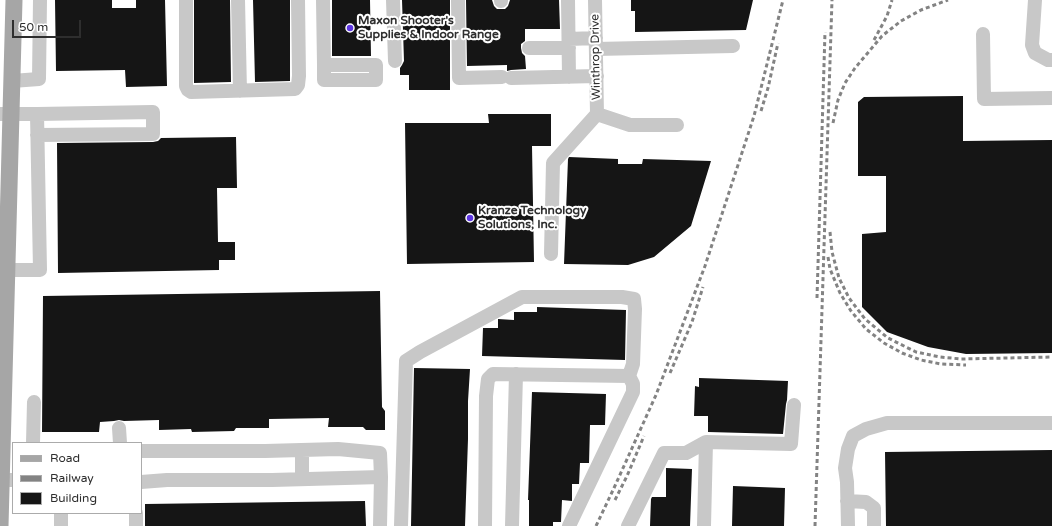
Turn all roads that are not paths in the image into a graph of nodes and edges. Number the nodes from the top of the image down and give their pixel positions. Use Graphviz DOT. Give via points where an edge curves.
graph roads {
  1 [pos="14,0"];
  2 [pos="40,0"];
  3 [pos="186,0"];
  4 [pos="238,0"];
  5 [pos="298,0"];
  6 [pos="323,0"];
  7 [pos="392,0"];
  8 [pos="458,0"];
  9 [pos="568,0"];
  10 [pos="595,0"];
  11 [pos="1035,0"];
  12 [pos="983,34"];
  13 [pos="569,43"];
  14 [pos="596,44"];
  15 [pos="734,46"];
  16 [pos="529,48"];
  17 [pos="1052,60"];
  18 [pos="395,61"];
  19 [pos="597,76"];
  20 [pos="569,77"];
  21 [pos="376,80"];
  22 [pos="12,81"];
  23 [pos="240,91"];
  24 [pos="1052,98"];
  25 [pos="37,114"];
  26 [pos="597,114"];
  27 [pos="6,121"];
  28 [pos="677,125"];
  29 [pos="37,135"];
  30 [pos="551,254"];
  31 [pos="3,270"];
  32 [pos="516,374"];
  33 [pos="629,376"];
  34 [pos="34,402"];
  35 [pos="794,405"];
  36 [pos="1052,423"];
  37 [pos="119,428"];
  38 [pos="33,442"];
  39 [pos="120,442"];
  40 [pos="706,442"];
  41 [pos="302,450"];
  42 [pos="142,451"];
  43 [pos="381,477"];
  44 [pos="302,479"];
  45 [pos="5,480"];
  46 [pos="142,482"];
  47 [pos="847,501"];
  48 [pos="61,514"];
  49 [pos="136,514"];
  50 [pos="0,526"];
  51 [pos="61,526"];
  52 [pos="136,526"];
  53 [pos="380,526"];
  54 [pos="401,526"];
  55 [pos="485,526"];
  56 [pos="512,526"];
  57 [pos="569,526"];
  58 [pos="628,526"];
  59 [pos="704,526"];
  60 [pos="848,526"];
  61 [pos="874,526"];
  1 -- 22 [label="main road"];
  2 -- 22 [label="street" via="39,79"];
  3 -- 23 [label="street" via="188,90"];
  4 -- 23 [label="street"];
  5 -- 23 [label="street" via="298,85 295,89"];
  6 -- 21 [label="street" via="324,80"];
  7 -- 18 [label="street"];
  8 -- 20 [label="street" via="459,78"];
  9 -- 13 [label="street"];
  10 -- 14 [label="street, Winthrop Drive"];
  11 -- 17 [label="street" via="1032,45 1035,53"];
  12 -- 24 [label="street" via="984,99"];
  13 -- 14 [label="street"];
  13 -- 16 [label="street"];
  13 -- 20 [label="street"];
  14 -- 15 [label="street"];
  14 -- 19 [label="street, Winthrop Drive"];
  19 -- 20 [label="street"];
  19 -- 26 [label="street, Winthrop Drive"];
  22 -- 27 [label="main road"];
  25 -- 27 [label="street"];
  25 -- 29 [label="street"];
  25 -- 29 [label="street" via="153,112 153,134"];
  26 -- 28 [label="street" via="630,125"];
  26 -- 30 [label="street" via="553,163"];
  27 -- 31 [label="main road"];
  29 -- 31 [label="street" via="40,270"];
  31 -- 45 [label="main road"];
  32 -- 33 [label="street"];
  32 -- 55 [label="street" via="493,374 488,379"];
  32 -- 56 [label="street"];
  33 -- 54 [label="street" via="633,364 635,309 634,299 622,297 522,297 406,361"];
  33 -- 57 [label="street" via="633,392"];
  34 -- 38 [label="street"];
  35 -- 40 [label="street" via="790,444"];
  36 -- 47 [label="street" via="887,423 866,429 853,436 848,449 845,468"];
  37 -- 39 [label="street"];
  40 -- 58 [label="street" via="686,453 664,453"];
  40 -- 59 [label="street"];
  41 -- 42 [label="street"];
  41 -- 43 [label="street" via="338,449 380,453"];
  41 -- 44 [label="street"];
  43 -- 44 [label="street"];
  43 -- 53 [label="street"];
  44 -- 46 [label="street"];
  45 -- 50 [label="main road"];
  47 -- 60 [label="street"];
  47 -- 61 [label="street" via="866,502 874,508"];
  48 -- 51 [label="street"];
  49 -- 52 [label="street"];
}
